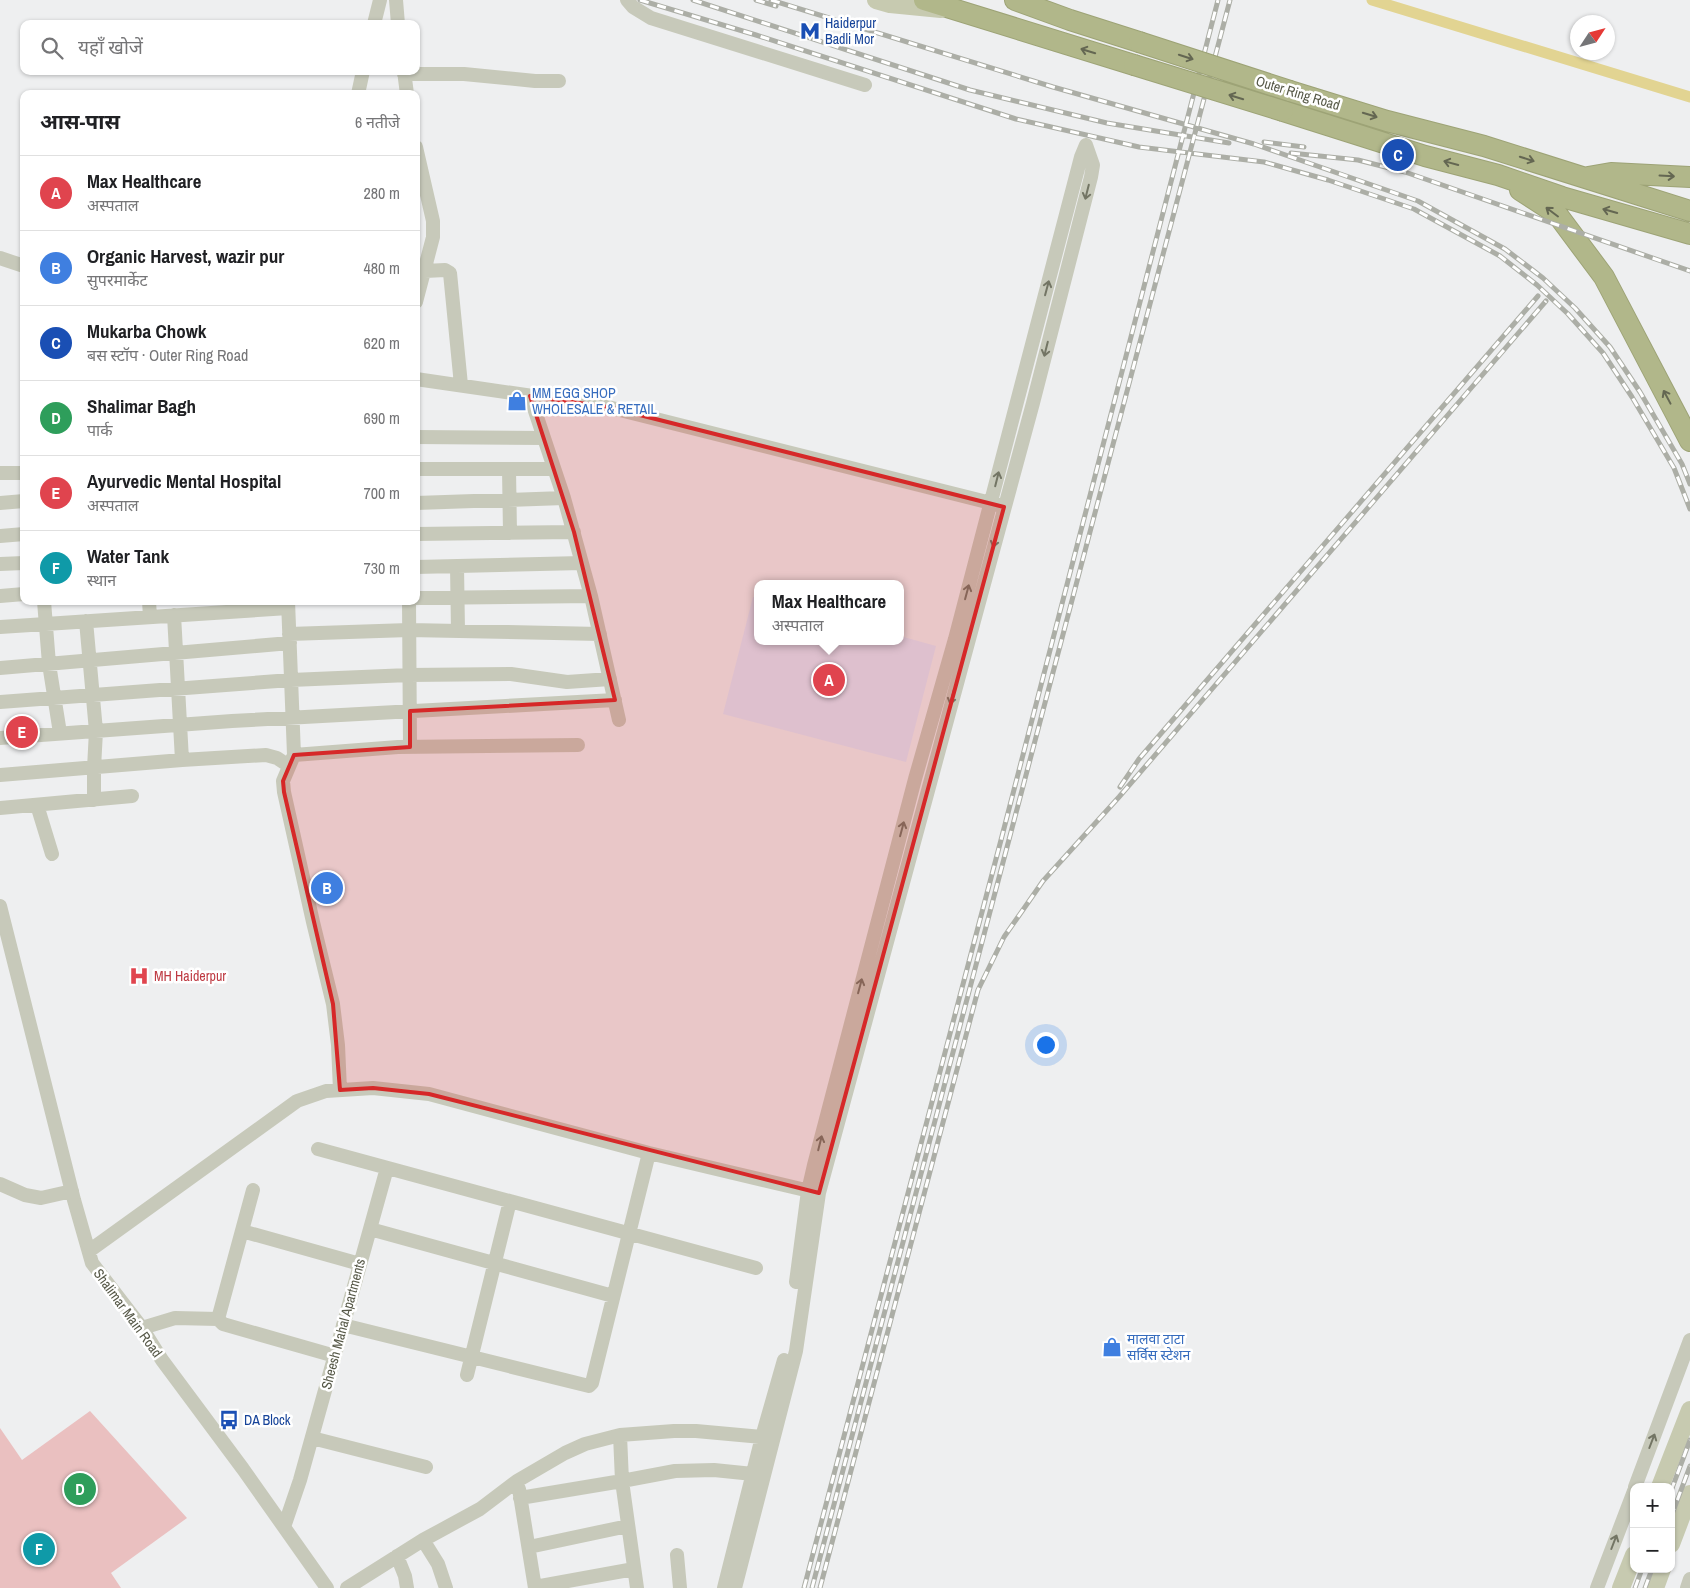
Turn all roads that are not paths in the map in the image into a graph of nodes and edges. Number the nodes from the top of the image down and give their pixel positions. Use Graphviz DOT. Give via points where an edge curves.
graph roads {
  1 [pos="380,0"];
  2 [pos="396,0"];
  3 [pos="627,0"];
  4 [pos="876,0"];
  5 [pos="924,0"];
  6 [pos="1015,0"];
  7 [pos="959,11"];
  8 [pos="375,20"];
  9 [pos="398,20"];
  10 [pos="420,73"];
  11 [pos="362,75"];
  12 [pos="404,75"];
  13 [pos="559,81"];
  14 [pos="865,84"];
  15 [pos="359,90"];
  16 [pos="406,90"];
  17 [pos="420,164"];
  18 [pos="1498,175"];
  19 [pos="1584,178"];
  20 [pos="1690,178"];
  21 [pos="1690,211"];
  22 [pos="1690,234"];
  23 [pos="0,258"];
  24 [pos="20,265"];
  25 [pos="425,271"];
  26 [pos="420,288"];
  27 [pos="420,380"];
  28 [pos="461,386"];
  29 [pos="530,396"];
  30 [pos="420,437"];
  31 [pos="544,438"];
  32 [pos="1690,441"];
  33 [pos="420,469"];
  34 [pos="510,469"];
  35 [pos="554,469"];
  36 [pos="0,473"];
  37 [pos="20,473"];
  38 [pos="564,498"];
  39 [pos="509,500"];
  40 [pos="20,501"];
  41 [pos="420,502"];
  42 [pos="0,503"];
  43 [pos="998,505"];
  44 [pos="574,532"];
  45 [pos="510,533"];
  46 [pos="20,534"];
  47 [pos="420,534"];
  48 [pos="0,536"];
  49 [pos="582,562"];
  50 [pos="20,563"];
  51 [pos="0,564"];
  52 [pos="457,566"];
  53 [pos="420,567"];
  54 [pos="20,594"];
  55 [pos="0,596"];
  56 [pos="591,596"];
  57 [pos="420,598"];
  58 [pos="458,598"];
  59 [pos="44,605"];
  60 [pos="150,605"];
  61 [pos="278,605"];
  62 [pos="288,605"];
  63 [pos="409,605"];
  64 [pos="174,615"];
  65 [pos="150,617"];
  66 [pos="86,621"];
  67 [pos="46,624"];
  68 [pos="0,627"];
  69 [pos="409,630"];
  70 [pos="458,631"];
  71 [pos="600,634"];
  72 [pos="289,639"];
  73 [pos="176,653"];
  74 [pos="90,660"];
  75 [pos="49,664"];
  76 [pos="0,668"];
  77 [pos="409,675"];
  78 [pos="610,678"];
  79 [pos="291,680"];
  80 [pos="178,688"];
  81 [pos="93,695"];
  82 [pos="54,698"];
  83 [pos="615,700"];
  84 [pos="0,702"];
  85 [pos="410,711"];
  86 [pos="293,718"];
  87 [pos="619,720"];
  88 [pos="180,725"];
  89 [pos="96,731"];
  90 [pos="60,734"];
  91 [pos="0,738"];
  92 [pos="578,745"];
  93 [pos="410,746"];
  94 [pos="182,760"];
  95 [pos="292,761"];
  96 [pos="94,768"];
  97 [pos="0,775"];
  98 [pos="132,796"];
  99 [pos="94,800"];
  100 [pos="37,805"];
  101 [pos="0,808"];
  102 [pos="52,854"];
  103 [pos="0,906"];
  104 [pos="340,1090"];
  105 [pos="318,1149"];
  106 [pos="649,1153"];
  107 [pos="387,1168"];
  108 [pos="0,1184"];
  109 [pos="253,1190"];
  110 [pos="72,1191"];
  111 [pos="814,1192"];
  112 [pos="510,1201"];
  113 [pos="370,1229"];
  114 [pos="242,1231"];
  115 [pos="629,1233"];
  116 [pos="88,1250"];
  117 [pos="494,1263"];
  118 [pos="360,1264"];
  119 [pos="756,1268"];
  120 [pos="613,1296"];
  121 [pos="218,1320"];
  122 [pos="343,1325"];
  123 [pos="142,1328"];
  124 [pos="1690,1340"];
  125 [pos="335,1356"];
  126 [pos="471,1357"];
  127 [pos="466,1375"];
  128 [pos="1690,1410"];
  129 [pos="620,1435"];
  130 [pos="762,1437"];
  131 [pos="312,1438"];
  132 [pos="426,1467"];
  133 [pos="753,1474"];
  134 [pos="517,1481"];
  135 [pos="622,1481"];
  136 [pos="1636,1483"];
  137 [pos="1662,1483"];
  138 [pos="1690,1494"];
  139 [pos="520,1498"];
  140 [pos="1630,1501"];
  141 [pos="628,1526"];
  142 [pos="284,1527"];
  143 [pos="1675,1533"];
  144 [pos="423,1540"];
  145 [pos="529,1547"];
  146 [pos="677,1554"];
  147 [pos="397,1556"];
  148 [pos="1630,1565"];
  149 [pos="634,1570"];
  150 [pos="1661,1573"];
  151 [pos="1690,1579"];
  152 [pos="322,1586"];
  153 [pos="347,1588"];
  154 [pos="407,1588"];
  155 [pos="446,1588"];
  156 [pos="535,1588"];
  157 [pos="637,1588"];
  158 [pos="680,1588"];
  159 [pos="724,1588"];
  160 [pos="735,1588"];
  161 [pos="1597,1588"];
  162 [pos="1621,1588"];
  163 [pos="1655,1588"];
  164 [pos="1687,1588"];
  1 -- 8 [label="street"];
  2 -- 9 [label="street"];
  3 -- 14 [label="street" via="651,18"];
  4 -- 7 [label="main road, Outer Ring Road"];
  5 -- 7 [label="highway, Outer Ring Road"];
  6 -- 19 [label="highway, Outer Ring Road, one-way, bridge" via="1290,91"];
  18 -- 7 [label="highway, Outer Ring Road, one-way, bridge" via="1425,156"];
  10 -- 13 [label="street"];
  11 -- 15 [label="street"];
  12 -- 16 [label="street"];
  17 -- 25 [label="street" via="433,221 433,237"];
  22 -- 18 [label="highway, one-way"];
  32 -- 18 [label="highway, one-way" via="1604,277 1557,214"];
  19 -- 20 [label="highway, one-way" via="1611,173"];
  19 -- 21 [label="highway, Outer Ring Road"];
  23 -- 24 [label="street"];
  25 -- 26 [label="street"];
  25 -- 28 [label="street" via="445,270 450,273"];
  27 -- 28 [label="street"];
  28 -- 29 [label="street"];
  29 -- 31 [label="street"];
  29 -- 43 [label="street" via="608,407"];
  30 -- 31 [label="street"];
  31 -- 35 [label="street"];
  33 -- 34 [label="street"];
  34 -- 35 [label="street"];
  34 -- 39 [label="street"];
  35 -- 38 [label="street"];
  36 -- 37 [label="street"];
  38 -- 39 [label="street"];
  38 -- 44 [label="street"];
  39 -- 41 [label="street"];
  39 -- 45 [label="street"];
  40 -- 42 [label="street"];
  43 -- 43 [label="street, one-way" via="1029,354 1086,145 1093,165 1091,177"];
  43 -- 111 [label="street" via="915,779"];
  44 -- 45 [label="street"];
  44 -- 49 [label="street"];
  45 -- 47 [label="street"];
  46 -- 48 [label="street"];
  49 -- 52 [label="street"];
  49 -- 56 [label="street"];
  50 -- 51 [label="street"];
  52 -- 53 [label="street"];
  52 -- 58 [label="street"];
  54 -- 55 [label="street"];
  56 -- 58 [label="street"];
  56 -- 71 [label="street"];
  57 -- 58 [label="street"];
  58 -- 70 [label="street"];
  59 -- 67 [label="street"];
  60 -- 65 [label="street"];
  61 -- 64 [label="street"];
  62 -- 72 [label="street"];
  63 -- 69 [label="street"];
  64 -- 65 [label="street"];
  64 -- 73 [label="street"];
  65 -- 66 [label="street"];
  66 -- 67 [label="street"];
  66 -- 74 [label="street"];
  67 -- 68 [label="street"];
  67 -- 75 [label="street"];
  69 -- 70 [label="street"];
  69 -- 72 [label="street"];
  69 -- 77 [label="street"];
  70 -- 71 [label="street"];
  71 -- 78 [label="street"];
  72 -- 73 [label="street"];
  72 -- 79 [label="street"];
  73 -- 74 [label="street"];
  73 -- 80 [label="street"];
  74 -- 75 [label="street"];
  74 -- 81 [label="street"];
  75 -- 76 [label="street"];
  75 -- 82 [label="street"];
  77 -- 78 [label="street" via="511,674 567,682"];
  77 -- 79 [label="street"];
  77 -- 85 [label="street"];
  78 -- 83 [label="street"];
  79 -- 80 [label="street"];
  79 -- 86 [label="street"];
  80 -- 81 [label="street"];
  80 -- 88 [label="street"];
  81 -- 82 [label="street"];
  81 -- 89 [label="street"];
  82 -- 84 [label="street"];
  82 -- 90 [label="street"];
  83 -- 85 [label="street"];
  83 -- 87 [label="street"];
  85 -- 86 [label="street"];
  85 -- 93 [label="street"];
  86 -- 88 [label="street"];
  86 -- 95 [label="street"];
  88 -- 89 [label="street"];
  88 -- 94 [label="street"];
  89 -- 90 [label="street"];
  89 -- 96 [label="street"];
  90 -- 91 [label="street"];
  92 -- 93 [label="street"];
  93 -- 95 [label="street"];
  94 -- 95 [label="street" via="266,755"];
  94 -- 96 [label="street"];
  95 -- 104 [label="street" via="283,781 284,792 333,1004"];
  96 -- 97 [label="street"];
  96 -- 99 [label="street"];
  98 -- 99 [label="street"];
  99 -- 100 [label="street"];
  100 -- 101 [label="street"];
  100 -- 102 [label="street"];
  103 -- 110 [label="street, Shalimar Main Road"];
  104 -- 106 [label="street" via="373,1088 429,1094"];
  104 -- 116 [label="street" via="326,1090 297,1102"];
  105 -- 107 [label="street"];
  106 -- 111 [label="street"];
  106 -- 115 [label="street"];
  107 -- 112 [label="street"];
  107 -- 113 [label="street, Sheesh Mahal Apartments"];
  108 -- 110 [label="street" via="41,1198"];
  109 -- 114 [label="street"];
  110 -- 116 [label="street, Shalimar Main Road"];
  111 -- 130 [label="street" via="788,1348"];
  111 -- 160 [label="street" via="796,1351"];
  112 -- 115 [label="street"];
  112 -- 117 [label="street"];
  113 -- 117 [label="street"];
  113 -- 118 [label="street, Sheesh Mahal Apartments"];
  114 -- 118 [label="street"];
  114 -- 121 [label="street"];
  115 -- 119 [label="street"];
  115 -- 120 [label="street"];
  116 -- 123 [label="street, Shalimar Main Road" via="92,1263"];
  117 -- 120 [label="street"];
  117 -- 126 [label="street"];
  118 -- 122 [label="street, Sheesh Mahal Apartments"];
  120 -- 126 [label="street" via="589,1386"];
  121 -- 123 [label="street" via="175,1318"];
  121 -- 125 [label="street"];
  122 -- 125 [label="street, Sheesh Mahal Apartments"];
  122 -- 126 [label="street"];
  123 -- 142 [label="street, Shalimar Main Road"];
  136 -- 124 [label="street, one-way"];
  125 -- 131 [label="street, Sheesh Mahal Apartments"];
  126 -- 127 [label="street"];
  128 -- 137 [label="main road"];
  129 -- 130 [label="street" via="681,1431"];
  129 -- 134 [label="street" via="585,1444"];
  129 -- 135 [label="street"];
  130 -- 133 [label="street"];
  131 -- 132 [label="street"];
  131 -- 142 [label="street, Sheesh Mahal Apartments"];
  133 -- 135 [label="street" via="675,1471"];
  133 -- 159 [label="street"];
  134 -- 139 [label="street"];
  134 -- 144 [label="street" via="480,1509"];
  135 -- 139 [label="street"];
  135 -- 141 [label="street"];
  138 -- 143 [label="main road"];
  139 -- 145 [label="street"];
  161 -- 140 [label="street, one-way"];
  141 -- 145 [label="street"];
  141 -- 149 [label="street"];
  142 -- 152 [label="street, Shalimar Main Road"];
  144 -- 147 [label="street"];
  144 -- 155 [label="street" via="438,1564"];
  145 -- 156 [label="street"];
  146 -- 158 [label="street"];
  147 -- 153 [label="street"];
  147 -- 154 [label="street"];
  148 -- 162 [label="main road"];
  149 -- 156 [label="street"];
  149 -- 157 [label="street"];
  150 -- 163 [label="main road"];
  151 -- 164 [label="street"];
}
